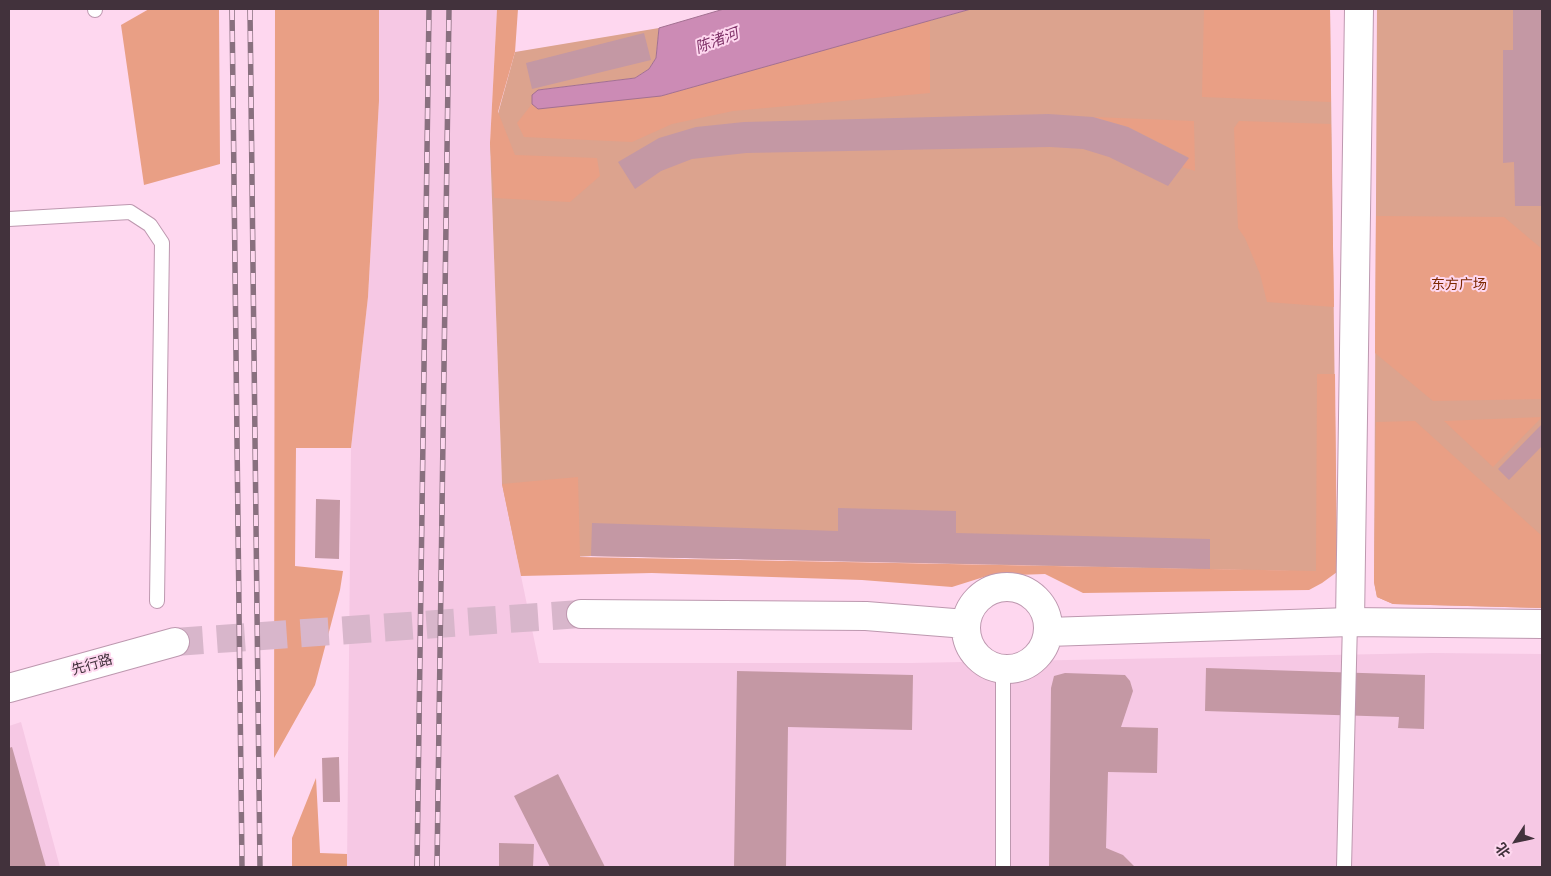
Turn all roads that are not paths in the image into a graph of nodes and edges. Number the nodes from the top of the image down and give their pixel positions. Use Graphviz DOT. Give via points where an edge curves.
graph roads {
  1 [pos="1359,9"];
  2 [pos="9,219"];
  3 [pos="157,601"];
  4 [pos="581,614"];
  5 [pos="1350,622"];
  6 [pos="966,624"];
  7 [pos="1542,624"];
  8 [pos="1048,632"];
  9 [pos="175,642"];
  10 [pos="1003,669"];
  11 [pos="9,688"];
  12 [pos="1003,867"];
  13 [pos="1344,867"];
  14 [pos="1352,867"];
  1 -- 5 [label="street"];
  2 -- 3 [label="lane" via="130,212 150,225 162,243"];
  4 -- 6 [label="street" via="866,616"];
  5 -- 7 [label="street"];
  5 -- 8 [label="street"];
  5 -- 13 [label="lane"];
  6 -- 8 [label="street" via="978,598 1004,587 1018,588 1031,594 1041,605 1047,618"];
  6 -- 10 [label="street" via="967,637 976,654 991,666"];
  8 -- 10 [label="street" via="1038,655 1016,668"];
  9 -- 11 [label="street, 先行路"];
  10 -- 12 [label="lane"];
  13 -- 14 [label="lane"];
}
